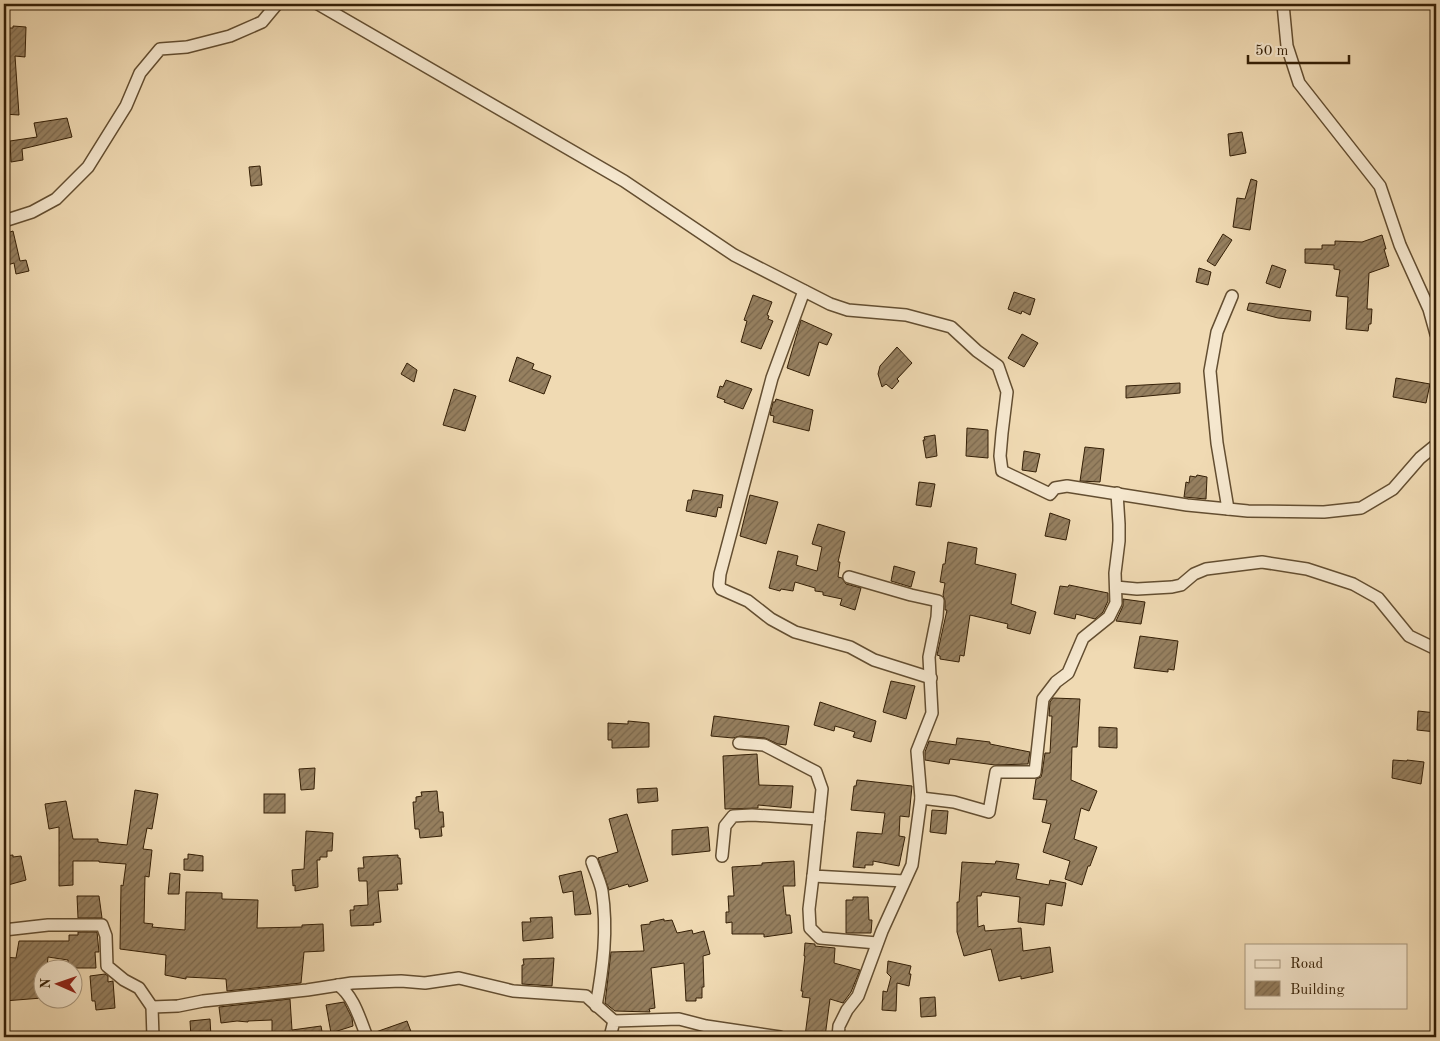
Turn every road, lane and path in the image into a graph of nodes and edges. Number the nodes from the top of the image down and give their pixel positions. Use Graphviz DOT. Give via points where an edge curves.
graph roads {
  1 [pos="277,4"];
  2 [pos="318,4"];
  3 [pos="1283,4"];
  4 [pos="4,221"];
  5 [pos="804,291"];
  6 [pos="1232,296"];
  7 [pos="1436,334"];
  8 [pos="1436,445"];
  9 [pos="1117,492"];
  10 [pos="1228,509"];
  11 [pos="849,576"];
  12 [pos="1116,587"];
  13 [pos="1436,649"];
  14 [pos="931,678"];
  15 [pos="739,742"];
  16 [pos="921,798"];
  17 [pos="819,819"];
  18 [pos="722,856"];
  19 [pos="592,862"];
  20 [pos="813,876"];
  21 [pos="904,881"];
  22 [pos="4,930"];
  23 [pos="877,943"];
  24 [pos="338,985"];
  25 [pos="596,1006"];
  26 [pos="152,1007"];
  27 [pos="614,1021"];
  28 [pos="153,1037"];
  29 [pos="367,1037"];
  30 [pos="610,1037"];
  31 [pos="780,1037"];
  32 [pos="837,1037"];
  1 -- 4 [label="street" via="262,22 230,36 187,47 160,49 140,73 126,106 88,167 56,199 32,212"];
  2 -- 5 [label="street" via="624,181 734,255"];
  3 -- 7 [label="street" via="1287,46 1298,83 1380,186"];
  5 -- 9 [label="street" via="848,310 906,315 952,326 998,366 1007,392 1000,456 1002,471 1050,494 1055,488 1067,486"];
  5 -- 14 [label="street" via="772,378 719,585 795,632"];
  6 -- 10 [label="street" via="1217,332 1210,371"];
  8 -- 10 [label="street" via="1392,489 1361,508 1324,512"];
  9 -- 10 [label="street"];
  9 -- 12 [label="street"];
  11 -- 14 [label="street" via="938,601 929,657"];
  12 -- 13 [label="street" via="1172,587 1206,569 1262,562 1307,568 1353,584 1378,598 1409,636"];
  12 -- 16 [label="street" via="1116,603 1109,617 1083,638 1068,673 1043,699 1035,772 996,772 990,812 954,802"];
  14 -- 16 [label="street" via="932,714 917,751"];
  15 -- 17 [label="street" via="764,745 816,772 822,789"];
  16 -- 21 [label="street" via="912,865"];
  17 -- 18 [label="street" via="733,816 725,826"];
  17 -- 20 [label="street"];
  19 -- 25 [label="street" via="602,890 604,929 603,971"];
  20 -- 21 [label="street"];
  20 -- 23 [label="street" via="810,928 820,938"];
  21 -- 23 [label="street"];
  22 -- 26 [label="street" via="48,925 102,925 106,936 107,966 139,988"];
  23 -- 32 [label="street" via="858,996 847,1010"];
  24 -- 25 [label="street" via="401,981 425,983 459,978 513,991 586,996"];
  24 -- 26 [label="street"];
  24 -- 29 [label="street" via="353,1003"];
  25 -- 27 [label="street"];
  26 -- 28 [label="street"];
  27 -- 30 [label="street"];
  27 -- 31 [label="street" via="679,1019"];
}
